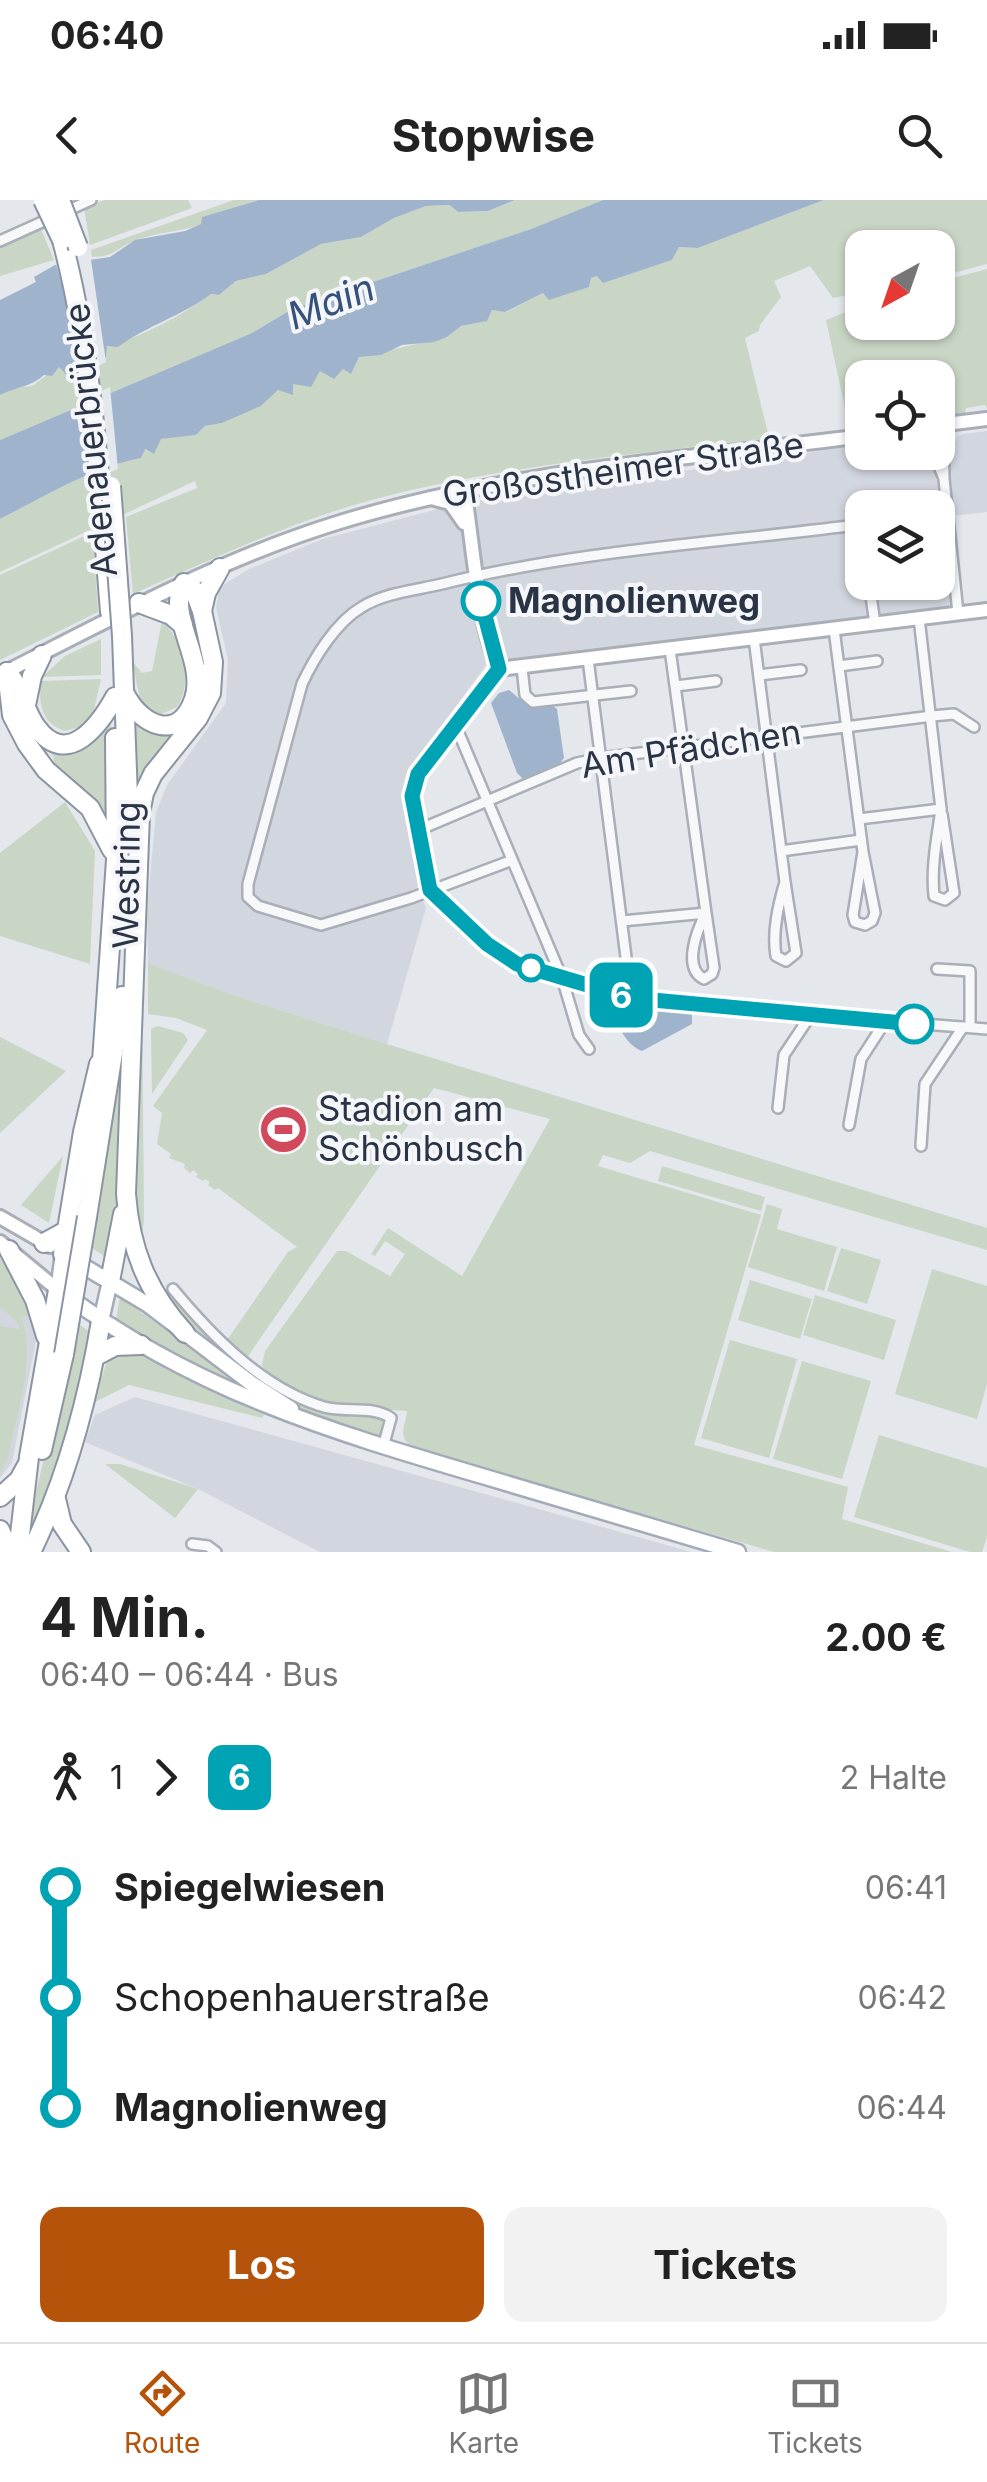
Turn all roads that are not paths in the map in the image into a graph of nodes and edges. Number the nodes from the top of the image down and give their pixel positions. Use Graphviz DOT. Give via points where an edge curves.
graph roads {
  1 [pos="44,200"];
  2 [pos="56,200"];
  3 [pos="72,200"];
  4 [pos="91,200"];
  5 [pos="0,241"];
  6 [pos="70,243"];
  7 [pos="987,420"];
  8 [pos="955,423"];
  9 [pos="845,438"];
  10 [pos="940,470"];
  11 [pos="943,470"];
  12 [pos="944,479"];
  13 [pos="464,490"];
  14 [pos="428,498"];
  15 [pos="845,526"];
  16 [pos="468,530"];
  17 [pos="220,568"];
  18 [pos="476,575"];
  19 [pos="184,583"];
  20 [pos="872,600"];
  21 [pos="139,603"];
  22 [pos="987,610"];
  23 [pos="202,611"];
  24 [pos="958,613"];
  25 [pos="920,618"];
  26 [pos="875,624"];
  27 [pos="183,625"];
  28 [pos="834,629"];
  29 [pos="754,638"];
  30 [pos="117,639"];
  31 [pos="670,649"];
  32 [pos="42,654"];
  33 [pos="588,660"];
  34 [pos="877,661"];
  35 [pos="839,666"];
  36 [pos="522,668"];
  37 [pos="499,669"];
  38 [pos="801,670"];
  39 [pos="3,673"];
  40 [pos="759,675"];
  41 [pos="716,681"];
  42 [pos="676,686"];
  43 [pos="631,691"];
  44 [pos="120,696"];
  45 [pos="594,696"];
  46 [pos="13,709"];
  47 [pos="932,716"];
  48 [pos="455,724"];
  49 [pos="849,726"];
  50 [pos="974,726"];
  51 [pos="766,736"];
  52 [pos="684,749"];
  53 [pos="602,758"];
  54 [pos="486,802"];
  55 [pos="942,812"];
  56 [pos="858,819"];
  57 [pos="416,831"];
  58 [pos="862,846"];
  59 [pos="781,850"];
  60 [pos="123,857"];
  61 [pos="510,861"];
  62 [pos="785,882"];
  63 [pos="136,884"];
  64 [pos="430,890"];
  65 [pos="706,912"];
  66 [pos="622,921"];
  67 [pos="628,965"];
  68 [pos="936,969"];
  69 [pos="566,979"];
  70 [pos="784,1013"];
  71 [pos="810,1016"];
  72 [pos="885,1022"];
  73 [pos="966,1027"];
  74 [pos="987,1029"];
  75 [pos="589,1049"];
  76 [pos="100,1059"];
  77 [pos="778,1108"];
  78 [pos="102,1111"];
  79 [pos="849,1125"];
  80 [pos="921,1146"];
  81 [pos="126,1194"];
  82 [pos="0,1217"];
  83 [pos="66,1231"];
  84 [pos="44,1243"];
  85 [pos="4,1246"];
  86 [pos="63,1254"];
  87 [pos="90,1270"];
  88 [pos="110,1281"];
  89 [pos="172,1289"];
  90 [pos="58,1290"];
  91 [pos="101,1321"];
  92 [pos="185,1333"];
  93 [pos="141,1345"];
  94 [pos="56,1350"];
  95 [pos="96,1356"];
  96 [pos="332,1428"];
  97 [pos="383,1447"];
  98 [pos="29,1457"];
  99 [pos="0,1497"];
  100 [pos="56,1499"];
  101 [pos="0,1530"];
  102 [pos="192,1544"];
  103 [pos="19,1549"];
  104 [pos="81,1552"];
  105 [pos="216,1552"];
  106 [pos="738,1552"];
  1 -- 6 [label="highway, bridge"];
  2 -- 6 [label="highway, bridge"];
  3 -- 6 [label="highway, bridge"];
  4 -- 5 [label="street"];
  6 -- 30 [label="highway, Adenauerbrücke"];
  6 -- 30 [label="highway, Adenauerbrücke, bridge" via="92,328 111,486"];
  7 -- 8 [label="main road"];
  9 -- 13 [label="main road, Großostheimer Straße"];
  10 -- 12 [label="street"];
  11 -- 12 [label="street"];
  12 -- 24 [label="street"];
  13 -- 14 [label="main road, Großostheimer Straße"];
  13 -- 16 [label="main road"];
  14 -- 16 [label="main road" via="450,503"];
  14 -- 17 [label="main road, Großostheimer Straße" via="326,526"];
  15 -- 18 [label="street"];
  16 -- 18 [label="main road"];
  17 -- 19 [label="main road, Großostheimer Straße"];
  17 -- 23 [label="highway"];
  18 -- 37 [label="main road"];
  18 -- 64 [label="street" via="362,607 311,664 248,897 258,906 322,924"];
  19 -- 21 [label="main road, Großostheimer Straße"];
  19 -- 23 [label="highway"];
  19 -- 27 [label="highway"];
  20 -- 26 [label="street"];
  21 -- 27 [label="highway"];
  21 -- 32 [label="main road, Großostheimer Straße"];
  22 -- 24 [label="main road"];
  23 -- 63 [label="highway" via="213,662 211,693 144,795"];
  24 -- 25 [label="main road"];
  25 -- 26 [label="main road"];
  25 -- 47 [label="street"];
  26 -- 28 [label="main road"];
  27 -- 44 [label="highway" via="196,670 188,710 157,726"];
  28 -- 29 [label="main road"];
  28 -- 35 [label="street"];
  29 -- 31 [label="main road"];
  29 -- 40 [label="street"];
  30 -- 44 [label="highway, Westring"];
  31 -- 33 [label="main road"];
  31 -- 42 [label="street"];
  32 -- 39 [label="main road, Großostheimer Straße"];
  32 -- 46 [label="highway"];
  33 -- 36 [label="main road"];
  33 -- 45 [label="street"];
  34 -- 35 [label="street"];
  35 -- 49 [label="street"];
  36 -- 37 [label="main road"];
  36 -- 45 [label="street" via="525,694 534,702"];
  37 -- 48 [label="street"];
  38 -- 40 [label="street"];
  39 -- 46 [label="highway" via="16,681"];
  40 -- 51 [label="street"];
  41 -- 42 [label="street"];
  42 -- 52 [label="street"];
  43 -- 45 [label="street"];
  44 -- 46 [label="highway" via="95,730 69,743 46,738"];
  44 -- 60 [label="highway, Westring"];
  45 -- 53 [label="street"];
  46 -- 60 [label="highway" via="34,757 80,797"];
  47 -- 49 [label="street, Am Pfädchen"];
  47 -- 50 [label="street, Am Pfädchen" via="954,714"];
  47 -- 55 [label="street"];
  48 -- 54 [label="street"];
  48 -- 57 [label="street" via="414,782"];
  49 -- 51 [label="street, Am Pfädchen"];
  49 -- 56 [label="street"];
  51 -- 52 [label="street, Am Pfädchen"];
  51 -- 59 [label="street"];
  52 -- 53 [label="street, Am Pfädchen"];
  52 -- 65 [label="street"];
  53 -- 54 [label="street, Am Pfädchen"];
  53 -- 66 [label="street"];
  54 -- 57 [label="street, Am Pfädchen"];
  54 -- 61 [label="street"];
  55 -- 55 [label="street" via="932,881 934,896 945,900 954,893"];
  55 -- 56 [label="street"];
  56 -- 58 [label="street"];
  57 -- 64 [label="street"];
  58 -- 58 [label="street" via="853,915 865,925 874,912"];
  58 -- 59 [label="street"];
  59 -- 62 [label="street"];
  60 -- 63 [label="highway"];
  60 -- 76 [label="highway, Westring"];
  60 -- 78 [label="highway, Westring" via="124,986"];
  61 -- 64 [label="street"];
  61 -- 69 [label="street"];
  62 -- 62 [label="street" via="774,950 786,962 796,953"];
  63 -- 81 [label="highway"];
  64 -- 69 [label="street" via="502,956"];
  65 -- 65 [label="street" via="696,933 693,970 704,979 714,968"];
  65 -- 66 [label="street"];
  66 -- 67 [label="street"];
  68 -- 73 [label="street" via="970,971"];
  69 -- 75 [label="street" via="579,1035"];
  70 -- 71 [label="street"];
  71 -- 72 [label="street"];
  71 -- 77 [label="street" via="784,1055"];
  72 -- 73 [label="street"];
  72 -- 79 [label="street" via="861,1059"];
  73 -- 74 [label="street"];
  73 -- 80 [label="street" via="925,1084"];
  76 -- 78 [label="highway, Westring"];
  76 -- 83 [label="highway"];
  78 -- 94 [label="highway, Westring, bridge" via="87,1217"];
  81 -- 88 [label="highway"];
  81 -- 92 [label="highway" via="142,1270"];
  82 -- 84 [label="main road"];
  83 -- 84 [label="highway"];
  83 -- 86 [label="highway"];
  84 -- 86 [label="main road"];
  85 -- 90 [label="main road"];
  85 -- 94 [label="highway"];
  86 -- 87 [label="main road"];
  86 -- 90 [label="main road"];
  87 -- 88 [label="main road"];
  87 -- 90 [label="main road"];
  88 -- 91 [label="main road"];
  88 -- 92 [label="main road"];
  89 -- 97 [label="street" via="216,1336 284,1389 321,1406 391,1418"];
  90 -- 91 [label="main road"];
  90 -- 94 [label="highway"];
  91 -- 93 [label="main road"];
  91 -- 95 [label="highway"];
  92 -- 96 [label="main road" via="252,1384"];
  93 -- 95 [label="highway" via="115,1346"];
  93 -- 96 [label="main road" via="248,1400"];
  94 -- 98 [label="highway"];
  94 -- 103 [label="highway, Westring"];
  95 -- 100 [label="highway"];
  96 -- 97 [label="main road"];
  97 -- 106 [label="main road"];
  98 -- 99 [label="highway" via="19,1480"];
  98 -- 103 [label="highway"];
  100 -- 103 [label="highway"];
  100 -- 104 [label="highway" via="62,1524"];
  101 -- 103 [label="highway"];
  102 -- 105 [label="street"];
}
